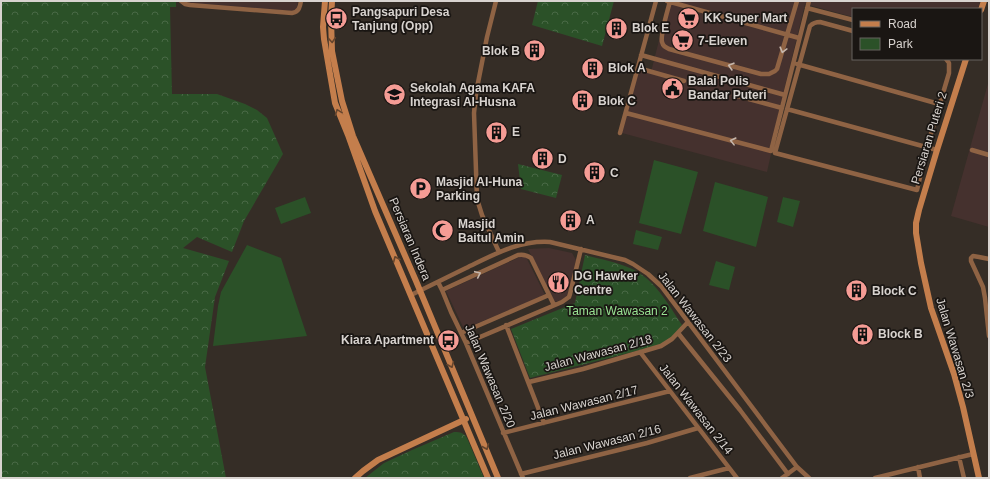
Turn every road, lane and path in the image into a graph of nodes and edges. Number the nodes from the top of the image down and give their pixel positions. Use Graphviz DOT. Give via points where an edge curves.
graph roads {
  1 [pos="181,1"];
  2 [pos="301,1"];
  3 [pos="325,1"];
  4 [pos="332,1"];
  5 [pos="496,1"];
  6 [pos="656,1"];
  7 [pos="669,1"];
  8 [pos="797,1"];
  9 [pos="809,1"];
  10 [pos="807,8"];
  11 [pos="852,20"];
  12 [pos="852,31"];
  13 [pos="787,34"];
  14 [pos="799,38"];
  15 [pos="641,56"];
  16 [pos="966,60"];
  17 [pos="948,61"];
  18 [pos="793,63"];
  19 [pos="799,64"];
  20 [pos="638,68"];
  21 [pos="684,80"];
  22 [pos="734,95"];
  23 [pos="785,95"];
  24 [pos="939,104"];
  25 [pos="785,108"];
  26 [pos="626,113"];
  27 [pos="620,133"];
  28 [pos="927,147"];
  29 [pos="936,150"];
  30 [pos="972,150"];
  31 [pos="773,152"];
  32 [pos="989,155"];
  33 [pos="916,223"];
  34 [pos="581,249"];
  35 [pos="499,252"];
  36 [pos="989,259"];
  37 [pos="438,282"];
  38 [pos="442,290"];
  39 [pos="420,291"];
  40 [pos="411,295"];
  41 [pos="549,296"];
  42 [pos="988,303"];
  43 [pos="554,305"];
  44 [pos="688,322"];
  45 [pos="506,325"];
  46 [pos="461,333"];
  47 [pos="678,333"];
  48 [pos="989,336"];
  49 [pos="466,343"];
  50 [pos="640,352"];
  51 [pos="529,382"];
  52 [pos="670,391"];
  53 [pos="460,411"];
  54 [pos="473,416"];
  55 [pos="464,420"];
  56 [pos="544,423"];
  57 [pos="452,426"];
  58 [pos="698,428"];
  59 [pos="469,433"];
  60 [pos="503,433"];
  61 [pos="973,454"];
  62 [pos="959,457"];
  63 [pos="797,467"];
  64 [pos="918,467"];
  65 [pos="729,468"];
  66 [pos="788,474"];
  67 [pos="522,476"];
  68 [pos="355,478"];
  69 [pos="488,478"];
  70 [pos="498,478"];
  71 [pos="690,478"];
  72 [pos="736,478"];
  73 [pos="782,478"];
  74 [pos="809,478"];
  75 [pos="875,478"];
  76 [pos="920,478"];
  77 [pos="964,478"];
  78 [pos="978,478"];
  1 -- 2 [label="street" via="190,5 292,13 299,9"];
  40 -- 3 [label="main road, Persiaran Indera, one-way" via="335,103 324,39"];
  4 -- 39 [label="main road, Persiaran Indera, one-way" via="332,51 342,101 353,136"];
  5 -- 35 [label="street" via="476,93 474,114 477,199"];
  6 -- 15 [label="street"];
  7 -- 13 [label="street"];
  13 -- 7 [label="street, one-way" via="779,66 769,74 668,49 661,37"];
  8 -- 13 [label="street"];
  9 -- 10 [label="street"];
  10 -- 11 [label="street"];
  10 -- 14 [label="street"];
  12 -- 19 [label="street" via="820,22 812,24"];
  13 -- 14 [label="street"];
  14 -- 18 [label="street"];
  15 -- 20 [label="street"];
  15 -- 23 [label="street"];
  16 -- 29 [label="main road, Persiaran Puteri 2"];
  17 -- 24 [label="street" via="949,73"];
  18 -- 19 [label="street"];
  18 -- 23 [label="street"];
  19 -- 24 [label="street"];
  19 -- 25 [label="street"];
  20 -- 21 [label="street"];
  20 -- 26 [label="street"];
  22 -- 25 [label="street"];
  23 -- 25 [label="street"];
  24 -- 28 [label="street"];
  25 -- 28 [label="street"];
  25 -- 31 [label="street"];
  26 -- 27 [label="street"];
  31 -- 26 [label="street, one-way"];
  28 -- 29 [label="street"];
  28 -- 31 [label="street" via="917,190"];
  29 -- 33 [label="main road, Persiaran Puteri 2"];
  30 -- 32 [label="street"];
  33 -- 61 [label="main road, Jalan Wawasan 2/3" via="919,256 930,308 954,374"];
  34 -- 35 [label="street, Jalan Wawasan 2/23" via="542,241 518,245"];
  34 -- 43 [label="street" via="569,296"];
  34 -- 44 [label="street, Jalan Wawasan 2/23" via="625,260 644,271 662,286"];
  35 -- 37 [label="street, Jalan Wawasan 2/23"];
  36 -- 42 [label="street" via="979,256 971,258"];
  37 -- 38 [label="street, Jalan Wawasan 2/20"];
  37 -- 39 [label="street, Jalan Wawasan 2/23"];
  38 -- 41 [label="street, one-way" via="521,255 531,258"];
  38 -- 46 [label="street, Jalan Wawasan 2/20"];
  39 -- 40 [label="street, Jalan Wawasan 2/23"];
  39 -- 54 [label="main road, Persiaran Indera, one-way"];
  40 -- 53 [label="main road, Persiaran Indera"];
  41 -- 43 [label="street"];
  41 -- 46 [label="street"];
  42 -- 48 [label="street"];
  43 -- 45 [label="street"];
  44 -- 47 [label="street, Jalan Wawasan 2/18"];
  44 -- 63 [label="street, Jalan Wawasan 2/23"];
  45 -- 49 [label="street"];
  45 -- 51 [label="street"];
  46 -- 49 [label="street, Jalan Wawasan 2/20"];
  47 -- 50 [label="street, Jalan Wawasan 2/18" via="661,346"];
  47 -- 66 [label="street"];
  49 -- 60 [label="street, Jalan Wawasan 2/20"];
  50 -- 51 [label="street, Jalan Wawasan 2/18"];
  50 -- 52 [label="street, Jalan Wawasan 2/14"];
  51 -- 56 [label="street"];
  52 -- 56 [label="street, Jalan Wawasan 2/17"];
  52 -- 58 [label="street, Jalan Wawasan 2/14"];
  53 -- 55 [label="main road, Persiaran Indera"];
  53 -- 57 [label="main road"];
  54 -- 55 [label="main road"];
  54 -- 70 [label="main road, Persiaran Indera, one-way"];
  55 -- 57 [label="main road"];
  55 -- 59 [label="main road, Persiaran Indera"];
  56 -- 60 [label="street, Jalan Wawasan 2/17"];
  57 -- 59 [label="main road"];
  57 -- 68 [label="main road" via="378,460"];
  58 -- 65 [label="street, Jalan Wawasan 2/14"];
  58 -- 67 [label="street, Jalan Wawasan 2/16"];
  59 -- 69 [label="main road, Persiaran Indera"];
  60 -- 67 [label="street, Jalan Wawasan 2/20"];
  61 -- 62 [label="street"];
  61 -- 78 [label="main road, Jalan Wawasan 2/3"];
  62 -- 64 [label="street"];
  62 -- 77 [label="street"];
  63 -- 66 [label="street"];
  63 -- 74 [label="street, Jalan Wawasan 2/23"];
  64 -- 75 [label="street"];
  64 -- 76 [label="street"];
  65 -- 71 [label="street"];
  65 -- 72 [label="street, Jalan Wawasan 2/14"];
  66 -- 73 [label="street"];
}
